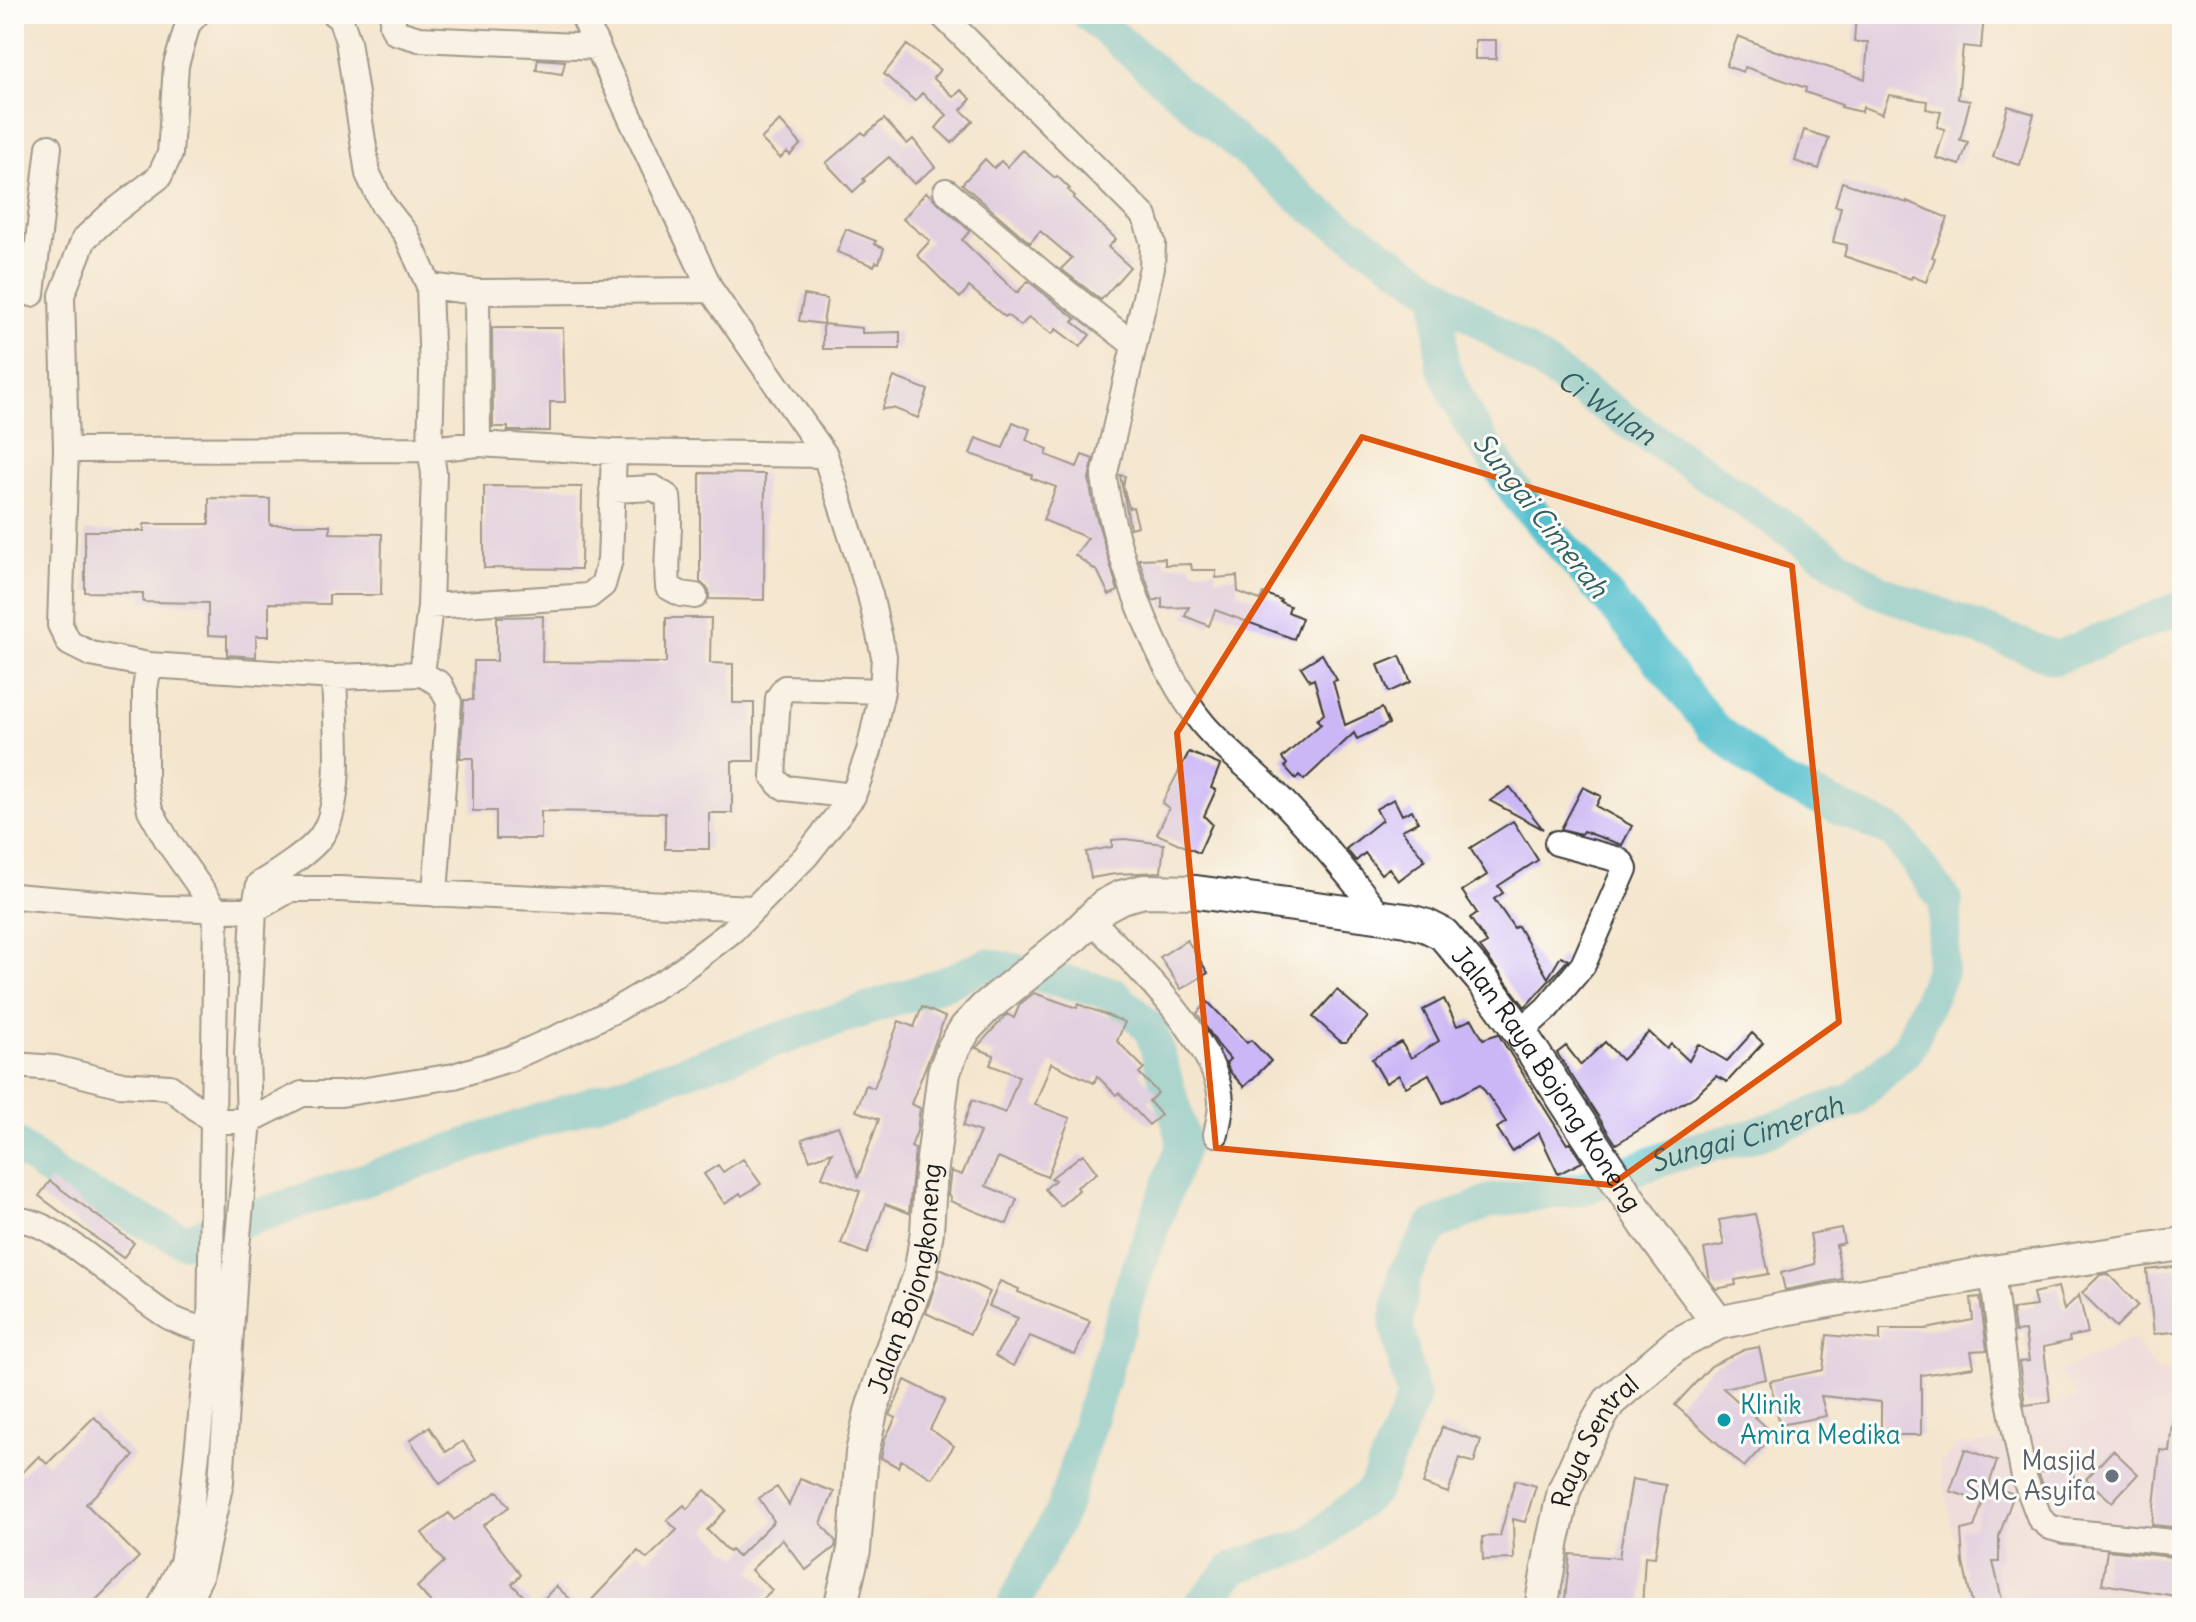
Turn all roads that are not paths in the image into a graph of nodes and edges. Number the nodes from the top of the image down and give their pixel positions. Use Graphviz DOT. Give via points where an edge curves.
graph roads {
  1 [pos="197,14"];
  2 [pos="334,14"];
  3 [pos="394,14"];
  4 [pos="582,14"];
  5 [pos="941,14"];
  6 [pos="598,47"];
  7 [pos="49,147"];
  8 [pos="946,191"];
  9 [pos="429,286"];
  10 [pos="711,290"];
  11 [pos="477,292"];
  12 [pos="23,293"];
  13 [pos="62,295"];
  14 [pos="1133,344"];
  15 [pos="478,444"];
  16 [pos="430,449"];
  17 [pos="66,450"];
  18 [pos="614,452"];
  19 [pos="825,455"];
  20 [pos="612,490"];
  21 [pos="695,596"];
  22 [pos="430,606"];
  23 [pos="149,665"];
  24 [pos="422,674"];
  25 [pos="334,677"];
  26 [pos="882,691"];
  27 [pos="853,796"];
  28 [pos="1557,843"];
  29 [pos="435,894"];
  30 [pos="14,896"];
  31 [pos="753,908"];
  32 [pos="216,910"];
  33 [pos="254,910"];
  34 [pos="1381,916"];
  35 [pos="1083,928"];
  36 [pos="1024,978"];
  37 [pos="1520,1032"];
  38 [pos="14,1065"];
  39 [pos="213,1121"];
  40 [pos="249,1121"];
  41 [pos="1216,1134"];
  42 [pos="14,1221"];
  43 [pos="2182,1244"];
  44 [pos="1992,1272"];
  45 [pos="1718,1323"];
  46 [pos="221,1332"];
  47 [pos="2182,1543"];
  48 [pos="159,1608"];
  49 [pos="185,1608"];
  50 [pos="840,1608"];
  51 [pos="1541,1608"];
  1 -- 13 [label="street" via="188,24 176,65 170,154 159,177 84,239"];
  2 -- 9 [label="street" via="348,41 368,174 406,234"];
  3 -- 6 [label="street" via="395,32 419,39"];
  4 -- 6 [label="street"];
  5 -- 14 [label="street" via="1145,217 1153,243 1152,267"];
  6 -- 10 [label="street"];
  7 -- 12 [label="street"];
  8 -- 14 [label="street"];
  9 -- 11 [label="street"];
  9 -- 16 [label="street"];
  10 -- 11 [label="street"];
  10 -- 19 [label="street"];
  11 -- 15 [label="street"];
  12 -- 13 [label="street"];
  13 -- 17 [label="street"];
  14 -- 34 [label="street" via="1104,477 1115,534 1149,629 1202,723 1322,842"];
  15 -- 16 [label="street"];
  15 -- 18 [label="street"];
  16 -- 17 [label="street"];
  16 -- 22 [label="street"];
  17 -- 23 [label="street" via="60,625 69,643 91,654"];
  18 -- 19 [label="street"];
  18 -- 20 [label="street"];
  19 -- 26 [label="street" via="870,595 884,656"];
  20 -- 21 [label="street" via="654,488 668,497 668,587"];
  20 -- 22 [label="street" via="610,560 603,585 589,596"];
  22 -- 24 [label="street"];
  23 -- 25 [label="street"];
  23 -- 32 [label="street" via="145,785 150,810"];
  24 -- 25 [label="street"];
  24 -- 29 [label="street" via="440,684 449,702"];
  25 -- 33 [label="street" via="334,804 322,836 259,884"];
  26 -- 27 [label="street"];
  26 -- 27 [label="street" via="799,686 785,688 778,698 773,776 779,784"];
  27 -- 31 [label="street" via="806,856"];
  28 -- 37 [label="street" via="1616,859 1625,869 1583,965"];
  29 -- 31 [label="street"];
  29 -- 33 [label="street" via="291,889"];
  30 -- 32 [label="street"];
  31 -- 40 [label="street" via="673,976 617,1009 509,1059 403,1085 302,1094"];
  32 -- 33 [label="street"];
  32 -- 39 [label="street"];
  33 -- 40 [label="street"];
  34 -- 35 [label="main road, Jalan Raya Bojong Koneng" via="1167,890 1121,897"];
  34 -- 37 [label="main road, Jalan Raya Bojong Koneng" via="1443,934"];
  35 -- 36 [label="main road, Jalan Raya Bojong Koneng"];
  35 -- 41 [label="street" via="1141,970 1183,1019 1201,1047 1221,1101"];
  36 -- 50 [label="main road, Jalan Bojongkoneng" via="966,1028 944,1072 920,1275 871,1412 854,1550"];
  37 -- 45 [label="main road, Jalan Raya Bojong Koneng" via="1646,1225"];
  38 -- 39 [label="street" via="55,1068 118,1084 170,1087"];
  39 -- 40 [label="street"];
  39 -- 46 [label="street" via="211,1253"];
  40 -- 46 [label="street" via="236,1257"];
  42 -- 46 [label="street" via="23,1218 46,1229 171,1318"];
  43 -- 44 [label="main road, Raya Sentral"];
  44 -- 45 [label="main road, Raya Sentral"];
  44 -- 47 [label="street" via="2007,1390 2024,1477 2040,1519 2064,1531"];
  45 -- 51 [label="main road, Raya Sentral" via="1676,1345 1609,1402 1564,1491"];
  46 -- 48 [label="street" via="182,1563"];
  46 -- 49 [label="street" via="221,1482 200,1577"];
}
